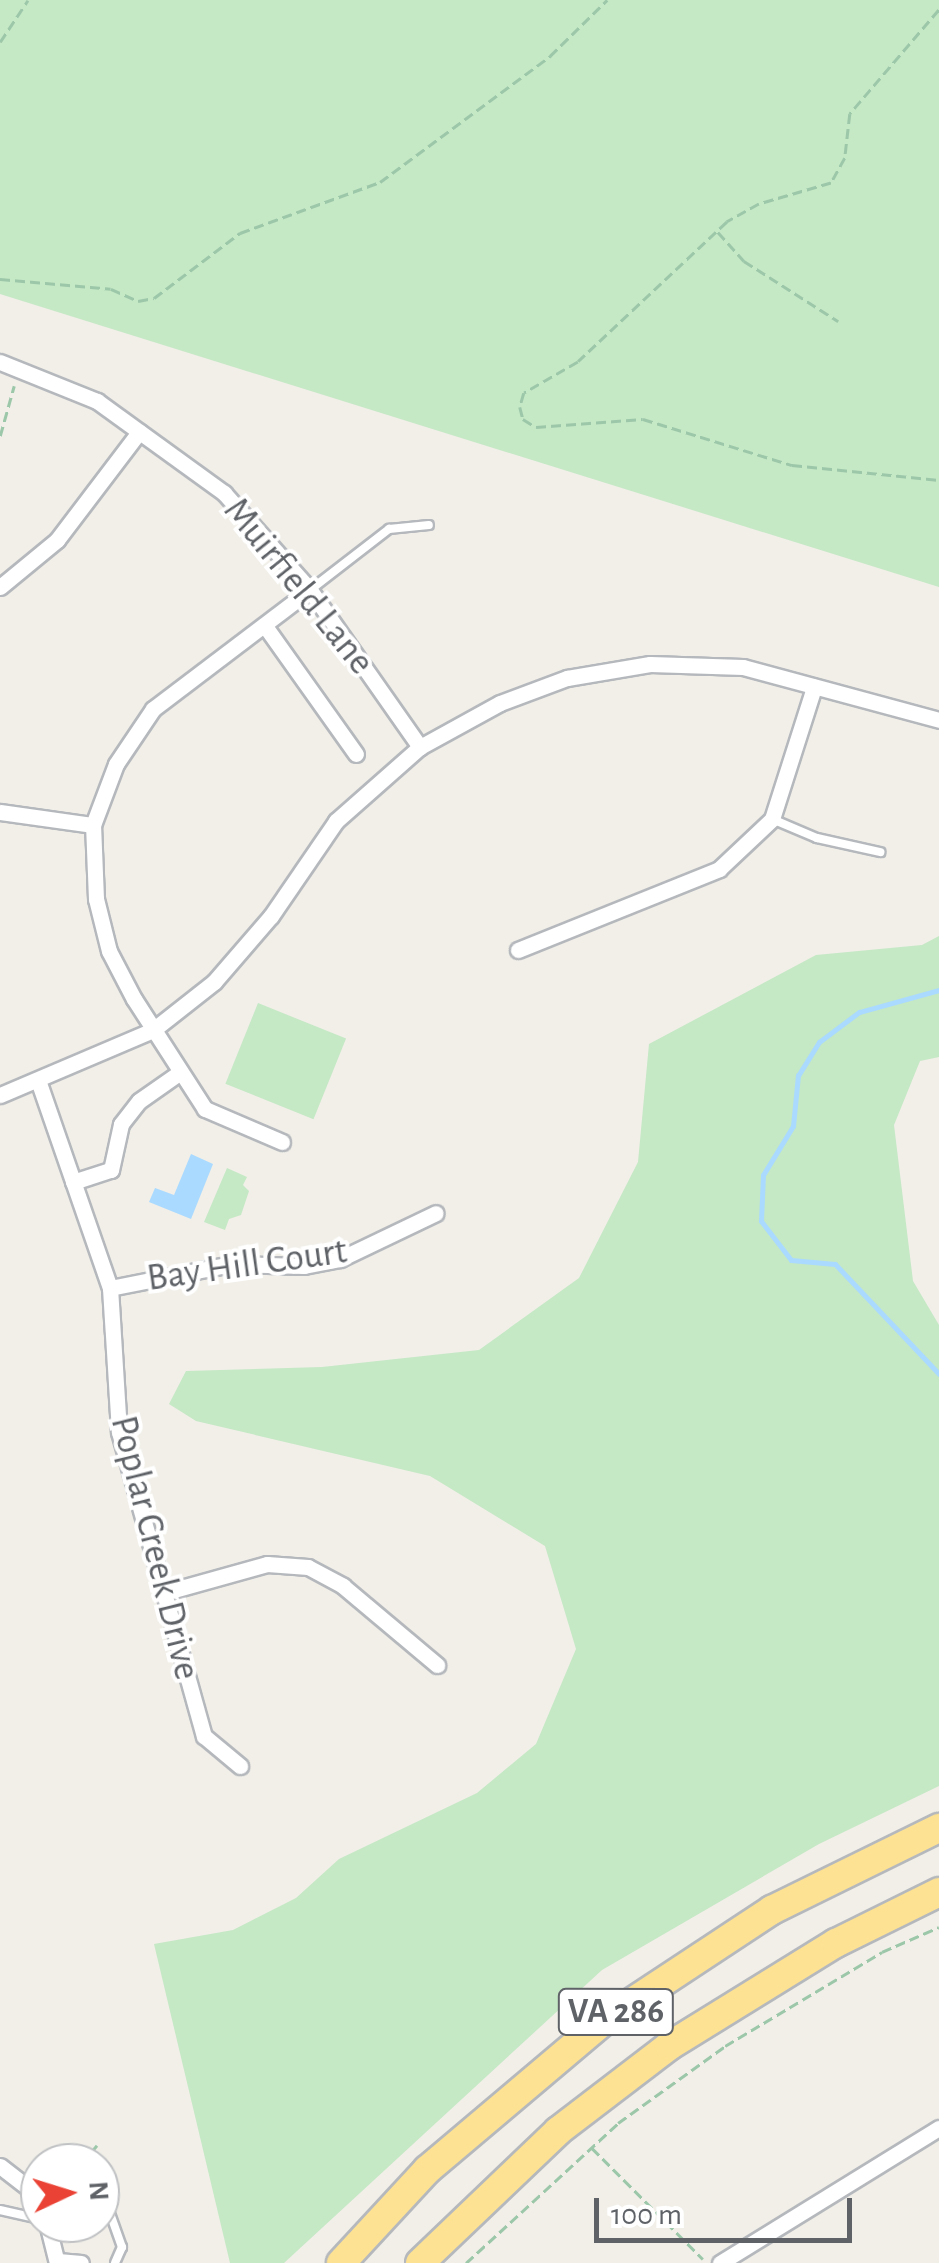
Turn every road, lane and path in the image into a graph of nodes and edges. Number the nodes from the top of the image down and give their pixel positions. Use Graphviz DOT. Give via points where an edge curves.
graph roads {
  1 [pos="28,0"];
  2 [pos="607,0"];
  3 [pos="939,10"];
  4 [pos="0,42"];
  5 [pos="717,231"];
  6 [pos="0,279"];
  7 [pos="838,321"];
  8 [pos="0,362"];
  9 [pos="14,386"];
  10 [pos="140,432"];
  11 [pos="0,436"];
  12 [pos="939,480"];
  13 [pos="429,525"];
  14 [pos="0,587"];
  15 [pos="310,590"];
  16 [pos="265,626"];
  17 [pos="814,687"];
  18 [pos="939,720"];
  19 [pos="420,747"];
  20 [pos="356,754"];
  21 [pos="0,812"];
  22 [pos="772,818"];
  23 [pos="93,825"];
  24 [pos="880,852"];
  25 [pos="518,950"];
  26 [pos="153,1030"];
  27 [pos="179,1072"];
  28 [pos="38,1083"];
  29 [pos="0,1095"];
  30 [pos="282,1142"];
  31 [pos="74,1182"];
  32 [pos="436,1212"];
  33 [pos="110,1288"];
  34 [pos="162,1593"];
  35 [pos="437,1665"];
  36 [pos="240,1766"];
  37 [pos="939,1828"];
  38 [pos="939,1892"];
  39 [pos="939,1927"];
  40 [pos="939,2128"];
  41 [pos="591,2146"];
  42 [pos="0,2166"];
  43 [pos="20,2182"];
  44 [pos="57,2262"];
  45 [pos="81,2263"];
  46 [pos="341,2263"];
  47 [pos="420,2263"];
  48 [pos="466,2263"];
  49 [pos="707,2263"];
  50 [pos="720,2263"];
  1 -- 4 [label="path"];
  2 -- 6 [label="path" via="550,56 380,182 240,233 154,298"];
  3 -- 5 [label="path" via="850,114 845,158 831,183 759,204"];
  5 -- 7 [label="path" via="744,261"];
  5 -- 12 [label="path" via="578,362 524,393 523,419 546,428 643,418 792,465"];
  8 -- 10 [label="street, Muirfield Lane" via="97,401"];
  9 -- 11 [label="path"];
  10 -- 14 [label="street" via="57,540"];
  10 -- 15 [label="street, Muirfield Lane" via="224,493"];
  13 -- 15 [label="lane" via="390,529"];
  15 -- 16 [label="street"];
  15 -- 19 [label="street, Muirfield Lane"];
  16 -- 20 [label="street"];
  16 -- 23 [label="street" via="153,708 116,764"];
  17 -- 18 [label="street"];
  17 -- 19 [label="street" via="743,667 650,664 568,678 500,702"];
  17 -- 22 [label="street"];
  19 -- 26 [label="street" via="336,820 271,916 214,982"];
  21 -- 23 [label="street"];
  22 -- 24 [label="lane" via="817,838"];
  22 -- 25 [label="street" via="719,869"];
  23 -- 26 [label="street" via="96,899 109,951"];
  26 -- 27 [label="street"];
  26 -- 28 [label="street"];
  27 -- 30 [label="street" via="205,1109"];
  27 -- 31 [label="street" via="138,1101 121,1124 111,1170"];
  28 -- 29 [label="street"];
  28 -- 31 [label="street, Poplar Creek Drive"];
  31 -- 33 [label="street, Poplar Creek Drive"];
  32 -- 33 [label="street, Bay Hill Court" via="340,1259 304,1266 231,1264"];
  33 -- 34 [label="street, Poplar Creek Drive" via="119,1432"];
  34 -- 35 [label="street" via="267,1564 308,1568 344,1586"];
  34 -- 36 [label="street, Poplar Creek Drive" via="204,1736"];
  37 -- 46 [label="highway, VA 286" via="772,1910 602,2022 428,2170"];
  38 -- 47 [label="highway, VA 286" via="836,1943 669,2046 558,2132"];
  39 -- 41 [label="path" via="809,1992"];
  40 -- 50 [label="street"];
  41 -- 48 [label="path"];
  41 -- 49 [label="path"];
  42 -- 43 [label="street"];
  44 -- 45 [label="street"];
}
